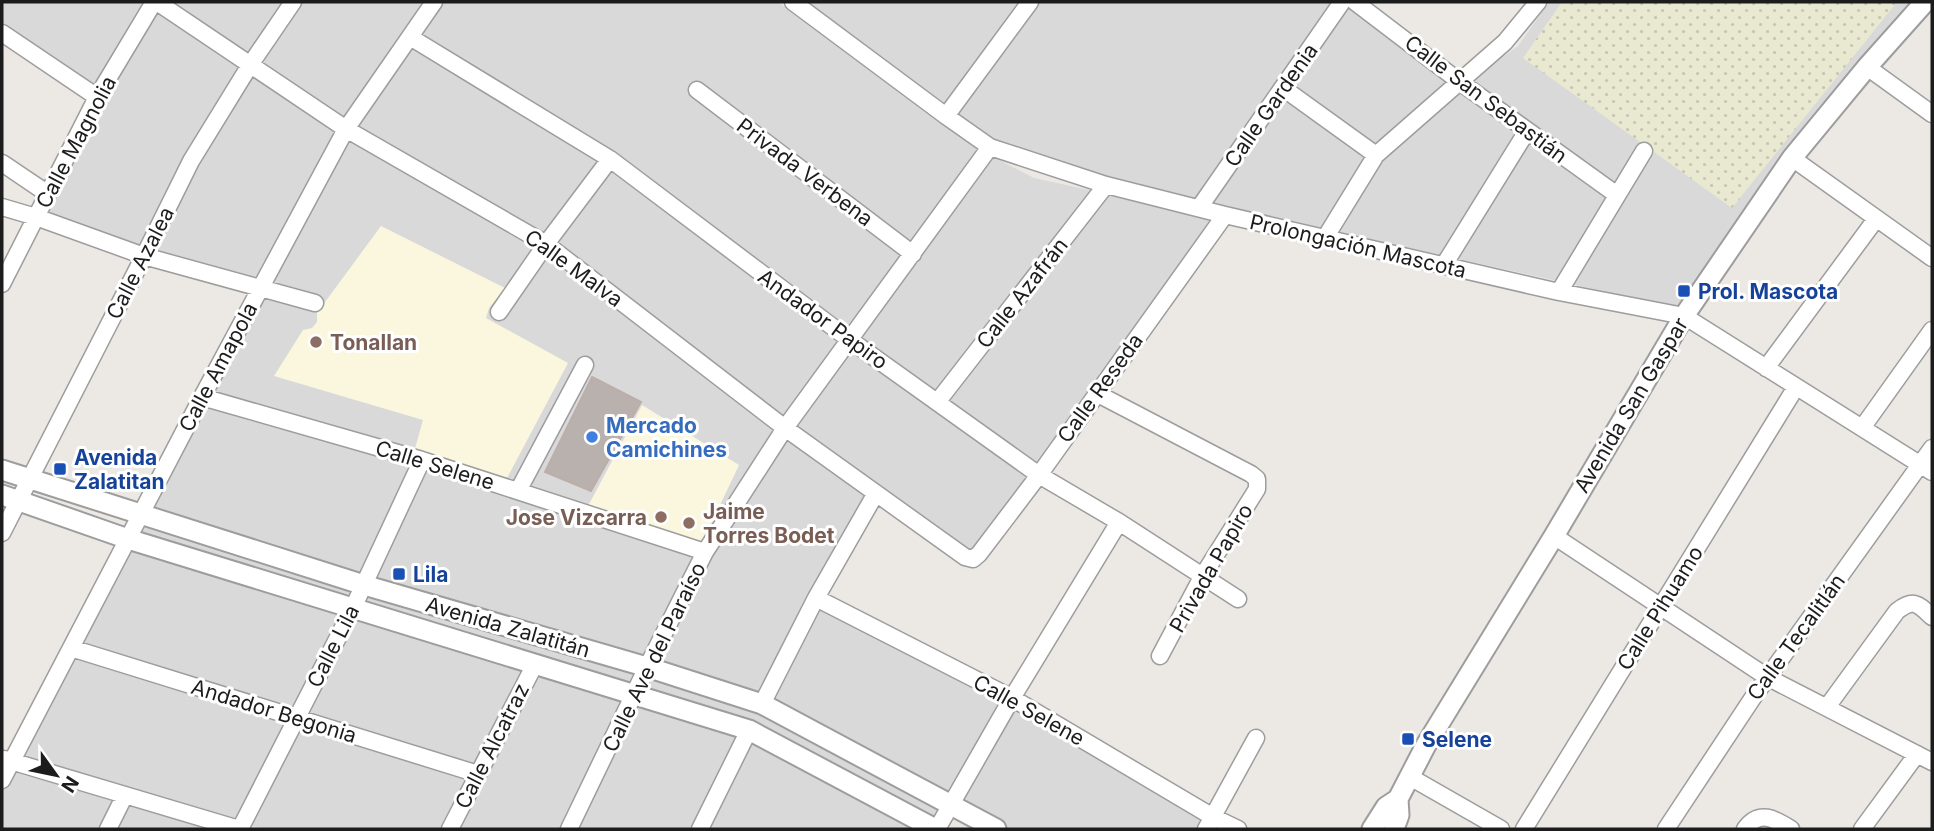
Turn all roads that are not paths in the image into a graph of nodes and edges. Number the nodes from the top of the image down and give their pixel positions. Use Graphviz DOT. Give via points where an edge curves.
graph roads {
  1 [pos="156,2"];
  2 [pos="293,2"];
  3 [pos="434,2"];
  4 [pos="793,2"];
  5 [pos="1030,2"];
  6 [pos="1342,2"];
  7 [pos="1355,2"];
  8 [pos="1538,2"];
  9 [pos="1925,2"];
  10 [pos="2,33"];
  11 [pos="410,37"];
  12 [pos="250,65"];
  13 [pos="1867,67"];
  14 [pos="1461,82"];
  15 [pos="1283,88"];
  16 [pos="697,90"];
  17 [pos="97,97"];
  18 [pos="1932,114"];
  19 [pos="946,117"];
  20 [pos="346,129"];
  21 [pos="1527,131"];
  22 [pos="990,147"];
  23 [pos="1644,151"];
  24 [pos="1376,155"];
  25 [pos="1792,158"];
  26 [pos="610,159"];
  27 [pos="2,163"];
  28 [pos="1106,185"];
  29 [pos="48,194"];
  30 [pos="1617,195"];
  31 [pos="2,207"];
  32 [pos="1199,208"];
  33 [pos="1225,215"];
  34 [pos="36,217"];
  35 [pos="1875,219"];
  36 [pos="1325,238"];
  37 [pos="546,244"];
  38 [pos="913,254"];
  39 [pos="144,256"];
  40 [pos="1932,258"];
  41 [pos="1444,265"];
  42 [pos="2,284"];
  43 [pos="260,288"];
  44 [pos="1559,292"];
  45 [pos="315,303"];
  46 [pos="499,312"];
  47 [pos="1684,316"];
  48 [pos="1932,330"];
  49 [pos="850,340"];
  50 [pos="585,365"];
  51 [pos="1766,368"];
  52 [pos="1796,387"];
  53 [pos="1097,393"];
  54 [pos="202,397"];
  55 [pos="938,401"];
  56 [pos="785,428"];
  57 [pos="1862,428"];
  58 [pos="1932,448"];
  59 [pos="422,460"];
  60 [pos="1926,469"];
  61 [pos="2,471"];
  62 [pos="1038,475"];
  63 [pos="29,479"];
  64 [pos="518,491"];
  65 [pos="876,493"];
  66 [pos="10,498"];
  67 [pos="141,514"];
  68 [pos="1119,522"];
  69 [pos="2,533"];
  70 [pos="1554,536"];
  71 [pos="128,539"];
  72 [pos="705,552"];
  73 [pos="972,559"];
  74 [pos="1202,577"];
  75 [pos="364,585"];
  76 [pos="816,598"];
  77 [pos="1238,599"];
  78 [pos="1661,607"];
  79 [pos="352,608"];
  80 [pos="1932,617"];
  81 [pos="71,648"];
  82 [pos="1160,656"];
  83 [pos="534,664"];
  84 [pos="647,667"];
  85 [pos="1767,677"];
  86 [pos="635,695"];
  87 [pos="1012,698"];
  88 [pos="762,704"];
  89 [pos="1827,707"];
  90 [pos="296,718"];
  91 [pos="749,730"];
  92 [pos="1256,737"];
  93 [pos="1917,754"];
  94 [pos="6,759"];
  95 [pos="1932,762"];
  96 [pos="478,774"];
  97 [pos="1410,777"];
  98 [pos="2,780"];
  99 [pos="125,795"];
  100 [pos="1398,799"];
  101 [pos="951,805"];
  102 [pos="1210,823"];
  103 [pos="108,829"];
  104 [pos="239,829"];
  105 [pos="450,829"];
  106 [pos="569,829"];
  107 [pos="700,829"];
  108 [pos="936,829"];
  109 [pos="996,829"];
  110 [pos="1238,829"];
  111 [pos="1372,829"];
  112 [pos="1394,829"];
  113 [pos="1501,829"];
  114 [pos="1524,829"];
  115 [pos="1666,829"];
  116 [pos="1745,829"];
  117 [pos="1791,829"];
  118 [pos="1862,829"];
  1 -- 12 [label="street, Calle Malva"];
  1 -- 17 [label="street, Calle Magnolia"];
  2 -- 12 [label="street, Calle Azalea"];
  3 -- 11 [label="street, Calle Amapola"];
  4 -- 19 [label="street, Prolongación Mascota"];
  5 -- 19 [label="street"];
  6 -- 15 [label="street, Calle Gardenia"];
  7 -- 14 [label="street, Calle San Sebastián"];
  8 -- 14 [label="street" via="1505,42"];
  9 -- 13 [label="street, Avenida San Gaspar"];
  10 -- 17 [label="street"];
  11 -- 20 [label="street, Calle Amapola"];
  11 -- 26 [label="street, Andador Papiro"];
  12 -- 20 [label="street, Calle Malva"];
  12 -- 39 [label="street, Calle Azalea" via="191,160"];
  13 -- 18 [label="street"];
  13 -- 25 [label="street, Avenida San Gaspar"];
  14 -- 21 [label="street, Calle San Sebastián"];
  14 -- 24 [label="street"];
  15 -- 24 [label="street"];
  15 -- 32 [label="street, Calle Gardenia"];
  16 -- 38 [label="street, Privada Verbena"];
  17 -- 29 [label="street, Calle Magnolia"];
  19 -- 22 [label="street, Prolongación Mascota"];
  20 -- 37 [label="street, Calle Malva"];
  20 -- 43 [label="street, Calle Amapola"];
  21 -- 30 [label="street, Calle San Sebastián"];
  21 -- 41 [label="street"];
  22 -- 28 [label="street, Prolongación Mascota"];
  22 -- 38 [label="street, Calle Ave del Paraíso"];
  23 -- 30 [label="street"];
  24 -- 36 [label="street"];
  25 -- 35 [label="street"];
  25 -- 47 [label="street, Avenida San Gaspar"];
  26 -- 37 [label="street"];
  26 -- 49 [label="street, Andador Papiro"];
  27 -- 29 [label="street"];
  28 -- 32 [label="street, Prolongación Mascota"];
  28 -- 55 [label="street, Calle Azafrán"];
  29 -- 34 [label="street, Calle Magnolia"];
  30 -- 44 [label="street"];
  31 -- 34 [label="street"];
  32 -- 33 [label="street, Prolongación Mascota"];
  33 -- 36 [label="street, Prolongación Mascota"];
  33 -- 53 [label="street, Calle Reseda"];
  34 -- 39 [label="street"];
  34 -- 42 [label="street, Calle Magnolia"];
  35 -- 40 [label="street"];
  35 -- 51 [label="street"];
  36 -- 41 [label="street, Prolongación Mascota"];
  37 -- 46 [label="street"];
  37 -- 56 [label="street, Calle Malva"];
  38 -- 49 [label="street, Calle Ave del Paraíso"];
  39 -- 43 [label="street"];
  39 -- 63 [label="street, Calle Azalea"];
  41 -- 44 [label="street, Prolongación Mascota"];
  43 -- 45 [label="street"];
  43 -- 54 [label="street, Calle Amapola"];
  44 -- 47 [label="street, Prolongación Mascota"];
  47 -- 51 [label="street, Prolongación Mascota"];
  47 -- 70 [label="street, Avenida San Gaspar"];
  48 -- 57 [label="street"];
  49 -- 55 [label="street, Andador Papiro"];
  49 -- 56 [label="street, Calle Ave del Paraíso"];
  50 -- 64 [label="street"];
  51 -- 52 [label="street, Prolongación Mascota"];
  52 -- 57 [label="street, Prolongación Mascota"];
  52 -- 78 [label="street, Calle Pihuamo"];
  53 -- 62 [label="street, Calle Reseda"];
  53 -- 74 [label="street, Privada Papiro" via="1257,479 1257,489"];
  54 -- 59 [label="street, Calle Selene"];
  54 -- 67 [label="street, Calle Amapola"];
  55 -- 62 [label="street, Andador Papiro"];
  56 -- 65 [label="street, Calle Malva"];
  56 -- 72 [label="street, Calle Ave del Paraíso"];
  57 -- 60 [label="street, Prolongación Mascota"];
  58 -- 60 [label="street, Calle Tecalitlán"];
  59 -- 64 [label="street, Calle Selene"];
  59 -- 75 [label="street, Calle Lila"];
  60 -- 85 [label="street, Calle Tecalitlán"];
  61 -- 63 [label="street, Avenida Zalatitán"];
  62 -- 68 [label="street, Andador Papiro"];
  62 -- 73 [label="street, Calle Reseda"];
  63 -- 66 [label="street, Calle Azalea"];
  63 -- 67 [label="street, Avenida Zalatitán"];
  64 -- 72 [label="street, Calle Selene"];
  65 -- 73 [label="street, Calle Malva"];
  65 -- 76 [label="street"];
  66 -- 69 [label="street, Calle Azalea"];
  66 -- 71 [label="street, Avenida Zalatitán"];
  67 -- 71 [label="street, Calle Amapola"];
  67 -- 75 [label="street, Avenida Zalatitán"];
  68 -- 74 [label="street, Andador Papiro"];
  68 -- 87 [label="street"];
  70 -- 78 [label="street"];
  70 -- 97 [label="street, Avenida San Gaspar"];
  71 -- 79 [label="street, Avenida Zalatitán"];
  71 -- 81 [label="street, Calle Amapola"];
  72 -- 84 [label="street, Calle Ave del Paraíso"];
  74 -- 77 [label="street, Andador Papiro"];
  74 -- 82 [label="street, Privada Papiro"];
  75 -- 79 [label="street, Calle Lila"];
  75 -- 84 [label="street, Avenida Zalatitán"];
  76 -- 87 [label="street, Calle Selene"];
  76 -- 88 [label="street"];
  78 -- 85 [label="street"];
  78 -- 114 [label="street, Calle Pihuamo"];
  79 -- 83 [label="street, Avenida Zalatitán"];
  79 -- 90 [label="street, Calle Lila"];
  80 -- 89 [label="street" via="1917,604 1896,611"];
  81 -- 90 [label="street, Andador Begonia"];
  81 -- 94 [label="street, Calle Amapola"];
  83 -- 86 [label="street, Avenida Zalatitán"];
  83 -- 96 [label="street, Calle Alcatraz"];
  84 -- 86 [label="street, Calle Ave del Paraíso"];
  84 -- 88 [label="street, Avenida Zalatitán"];
  85 -- 89 [label="street"];
  85 -- 115 [label="street, Calle Tecalitlán"];
  86 -- 91 [label="street, Avenida Zalatitán"];
  86 -- 106 [label="street, Calle Ave del Paraíso"];
  87 -- 101 [label="street"];
  87 -- 102 [label="street, Calle Selene"];
  88 -- 101 [label="street, Avenida Zalatitán"];
  89 -- 93 [label="street"];
  90 -- 96 [label="street, Andador Begonia"];
  90 -- 104 [label="street, Calle Lila"];
  91 -- 107 [label="street"];
  91 -- 108 [label="street, Avenida Zalatitán"];
  92 -- 102 [label="street"];
  93 -- 95 [label="street"];
  93 -- 118 [label="street"];
  94 -- 98 [label="street, Calle Amapola"];
  94 -- 99 [label="street"];
  96 -- 105 [label="street, Calle Alcatraz"];
  97 -- 100 [label="street, Avenida San Gaspar"];
  97 -- 113 [label="street"];
  99 -- 103 [label="street"];
  99 -- 104 [label="street"];
  100 -- 111 [label="street, Avenida San Gaspar" via="1386,807"];
  100 -- 112 [label="street, Avenida San Gaspar"];
  101 -- 108 [label="street"];
  101 -- 109 [label="street, Avenida Zalatitán"];
  102 -- 110 [label="street, Calle Selene"];
  116 -- 117 [label="street" via="1761,817 1775,818"];
}
